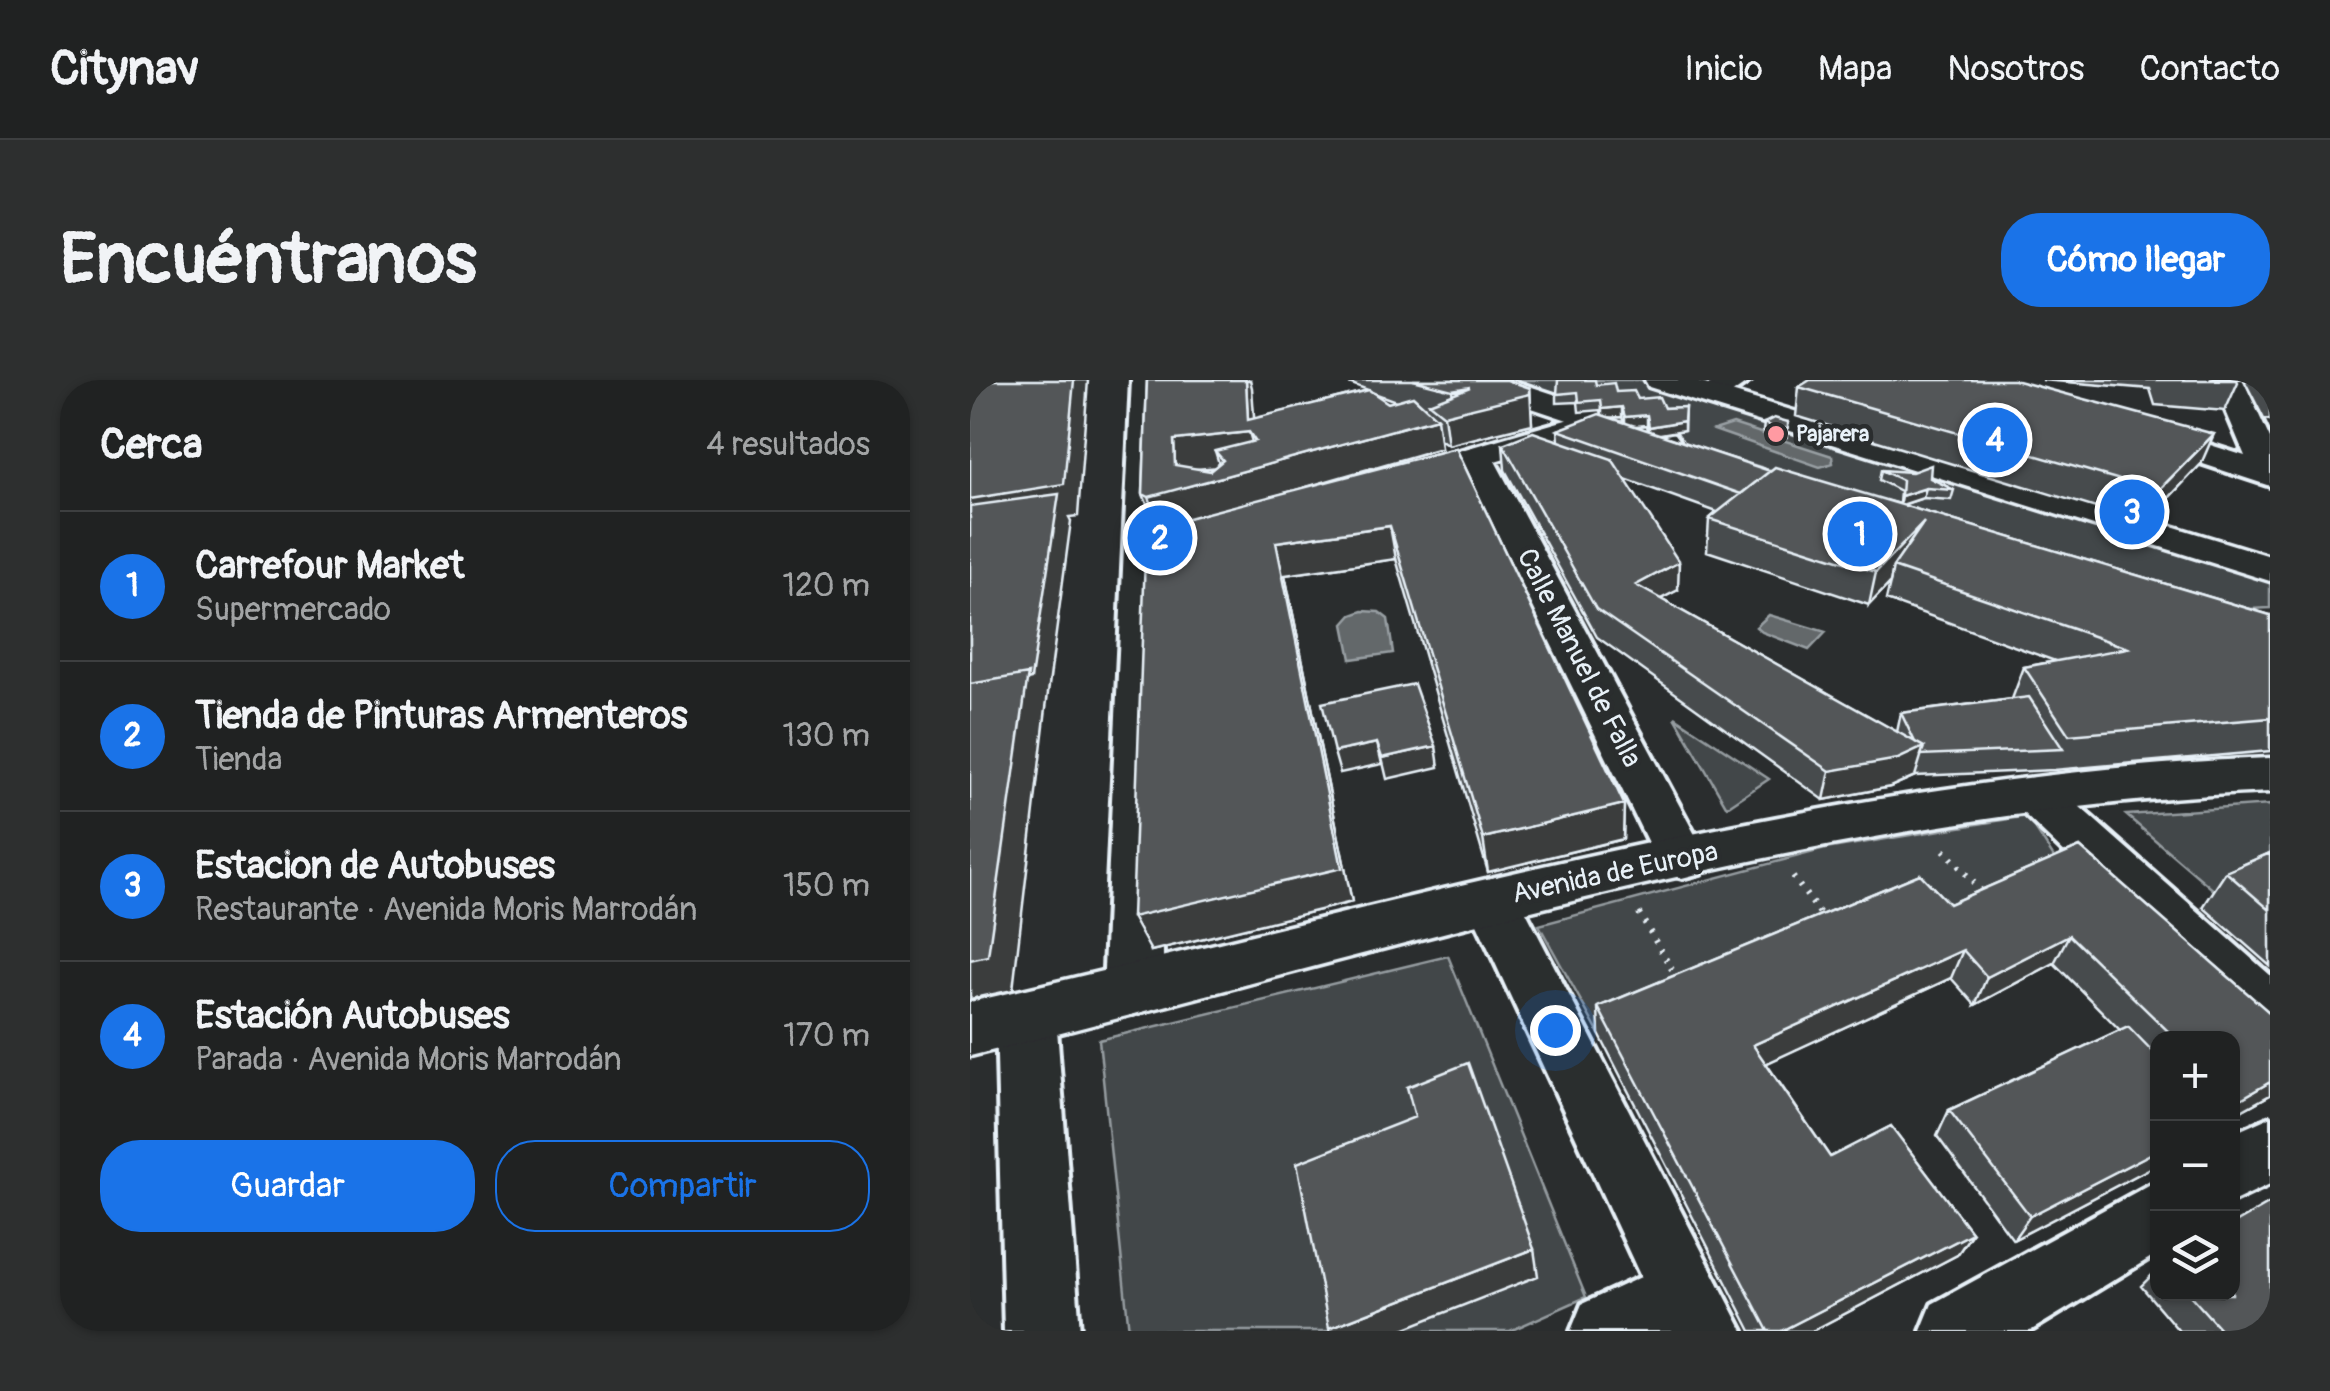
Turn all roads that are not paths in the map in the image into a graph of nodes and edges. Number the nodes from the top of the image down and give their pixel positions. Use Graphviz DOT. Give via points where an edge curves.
graph roads {
  1 [pos="1146,380"];
  2 [pos="1480,380"];
  3 [pos="1660,380"];
  4 [pos="2228,380"];
  5 [pos="1723,387"];
  6 [pos="1597,420"];
  7 [pos="2102,423"];
  8 [pos="2260,429"];
  9 [pos="1689,449"];
  10 [pos="1476,456"];
  11 [pos="2270,476"];
  12 [pos="1365,488"];
  13 [pos="2270,570"];
  14 [pos="2270,775"];
  15 [pos="2036,796"];
  16 [pos="1682,859"];
  17 [pos="1493,900"];
  18 [pos="1132,990"];
  19 [pos="2270,1012"];
  20 [pos="998,1022"];
  21 [pos="2270,1148"];
  22 [pos="2240,1165"];
  23 [pos="2150,1219"];
  24 [pos="1695,1312"];
  25 [pos="1042,1331"];
  26 [pos="1609,1331"];
  27 [pos="1959,1331"];
  1 -- 18 [label="street" via="1161,548"];
  2 -- 6 [label="main road"];
  3 -- 5 [label="main road"];
  4 -- 8 [label="street"];
  5 -- 13 [label="main road"];
  6 -- 9 [label="main road"];
  6 -- 10 [label="street"];
  7 -- 11 [label="street"];
  8 -- 11 [label="street"];
  10 -- 12 [label="street"];
  10 -- 16 [label="street, Calle Manuel de Falla"];
  14 -- 15 [label="main road, Avenida de Europa" via="2191,776"];
  15 -- 16 [label="main road, Avenida de Europa" via="1910,813"];
  15 -- 19 [label="street"];
  16 -- 17 [label="main road, Avenida de Europa"];
  17 -- 18 [label="main road, Avenida de Europa"];
  17 -- 24 [label="street"];
  18 -- 20 [label="main road, Avenida de Europa"];
  20 -- 25 [label="street"];
  21 -- 22 [label="street"];
  23 -- 27 [label="street"];
  24 -- 26 [label="street"];
}
